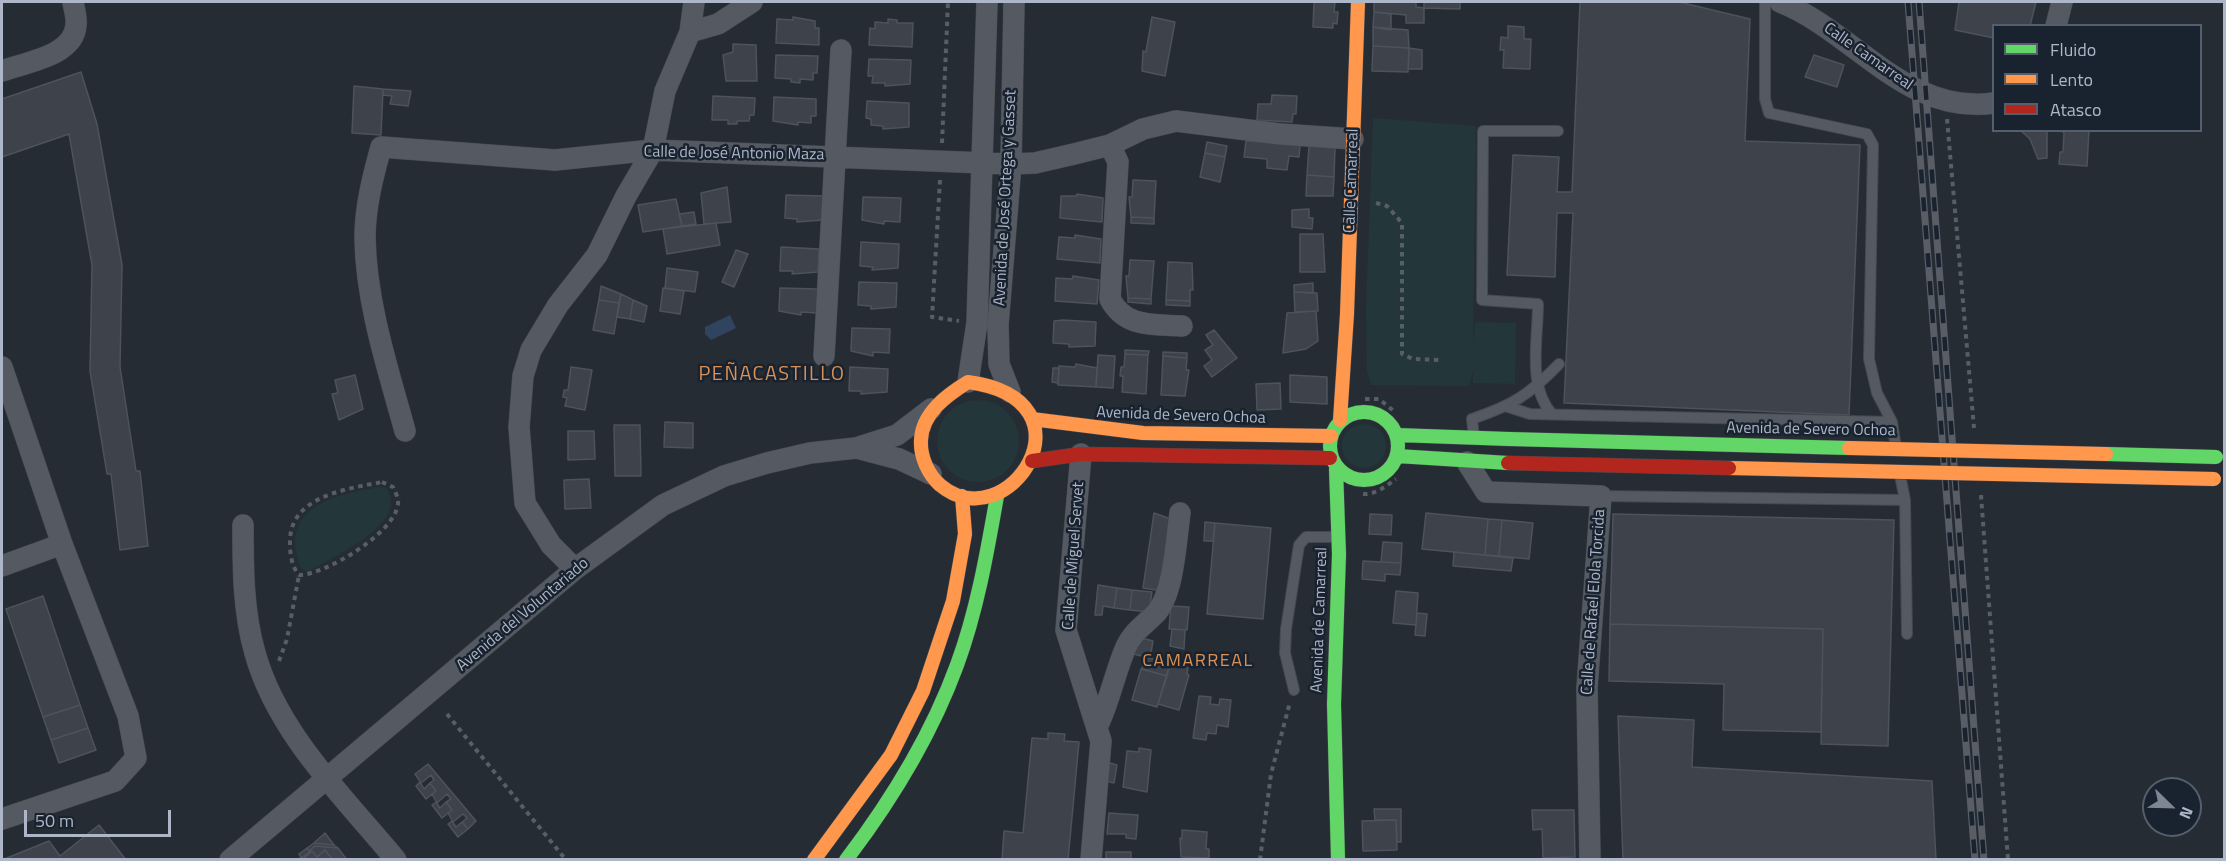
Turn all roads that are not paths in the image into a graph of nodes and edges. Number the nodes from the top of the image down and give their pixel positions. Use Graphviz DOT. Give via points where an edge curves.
graph roads {
  1 [pos="73,2"];
  2 [pos="694,2"];
  3 [pos="752,2"];
  4 [pos="987,2"];
  5 [pos="1014,2"];
  6 [pos="1358,2"];
  7 [pos="1766,2"];
  8 [pos="1780,2"];
  9 [pos="2062,2"];
  10 [pos="2056,24"];
  11 [pos="690,32"];
  12 [pos="842,50"];
  13 [pos="2,71"];
  14 [pos="1992,103"];
  15 [pos="1558,131"];
  16 [pos="1353,139"];
  17 [pos="1110,144"];
  18 [pos="653,150"];
  19 [pos="837,156"];
  20 [pos="983,163"];
  21 [pos="1011,164"];
  22 [pos="1182,326"];
  23 [pos="824,356"];
  24 [pos="1345,360"];
  25 [pos="1559,364"];
  26 [pos="2,367"];
  27 [pos="1355,378"];
  28 [pos="968,382"];
  29 [pos="1537,387"];
  30 [pos="1010,392"];
  31 [pos="1366,399"];
  32 [pos="1508,407"];
  33 [pos="931,408"];
  34 [pos="1373,412"];
  35 [pos="1552,414"];
  36 [pos="1032,419"];
  37 [pos="1340,420"];
  38 [pos="1892,422"];
  39 [pos="405,431"];
  40 [pos="1397,435"];
  41 [pos="1330,436"];
  42 [pos="1474,439"];
  43 [pos="856,448"];
  44 [pos="1081,454"];
  45 [pos="1397,456"];
  46 [pos="2220,457"];
  47 [pos="1032,461"];
  48 [pos="1467,462"];
  49 [pos="1333,463"];
  50 [pos="931,474"];
  51 [pos="2219,479"];
  52 [pos="1369,480"];
  53 [pos="1360,494"];
  54 [pos="962,496"];
  55 [pos="997,496"];
  56 [pos="1600,496"];
  57 [pos="1905,500"];
  58 [pos="1352,510"];
  59 [pos="1180,513"];
  60 [pos="243,525"];
  61 [pos="1339,537"];
  62 [pos="62,544"];
  63 [pos="2,566"];
  64 [pos="575,569"];
  65 [pos="1907,634"];
  66 [pos="1294,690"];
  67 [pos="1334,704"];
  68 [pos="1098,725"];
  69 [pos="327,776"];
  70 [pos="2,819"];
  71 [pos="1323,823"];
  72 [pos="230,860"];
  73 [pos="396,860"];
  74 [pos="814,860"];
  75 [pos="846,860"];
  76 [pos="1091,860"];
  77 [pos="1338,860"];
  78 [pos="1590,860"];
  1 -- 13 [label="street" via="76,24 65,48"];
  2 -- 11 [label="street"];
  3 -- 11 [label="street" via="718,24"];
  4 -- 20 [label="street, Avenida de José Ortega y Gasset"];
  5 -- 21 [label="street, Avenida de José Ortega y Gasset"];
  6 -- 16 [label="main road, Calle Camarreal"];
  7 -- 38 [label="lane" via="1765,99 1769,113 1867,135 1873,145 1869,359 1877,393"];
  8 -- 14 [label="street, Calle Camarreal" via="1805,13 1914,90 1948,103"];
  9 -- 10 [label="street"];
  11 -- 18 [label="street" via="665,91"];
  12 -- 19 [label="street, Calle de José Antonio Maza"];
  15 -- 29 [label="lane" via="1483,131 1482,300 1538,304"];
  16 -- 17 [label="street, Calle de José Antonio Maza" via="1176,121 1143,129"];
  16 -- 24 [label="main road, Calle Camarreal"];
  17 -- 21 [label="street, Calle de José Antonio Maza"];
  17 -- 22 [label="street" via="1118,162 1110,299 1117,313 1128,319"];
  18 -- 19 [label="street, Calle de José Antonio Maza"];
  18 -- 39 [label="street, Calle de José Antonio Maza" via="555,159 381,147 371,183 365,237 381,345"];
  18 -- 64 [label="street" via="597,255 558,305 531,350 523,376 519,427 525,503 551,545"];
  19 -- 20 [label="street, Calle de José Antonio Maza"];
  19 -- 23 [label="street"];
  20 -- 21 [label="street, Calle de José Antonio Maza"];
  20 -- 28 [label="street, Avenida de José Ortega y Gasset" via="977,323"];
  21 -- 30 [label="street, Avenida de José Ortega y Gasset" via="998,324 999,364"];
  24 -- 27 [label="main road"];
  24 -- 37 [label="main road"];
  25 -- 29 [label="lane"];
  26 -- 62 [label="street"];
  28 -- 30 [label="main road"];
  28 -- 33 [label="main road"];
  29 -- 32 [label="lane"];
  29 -- 35 [label="lane" via="1543,404"];
  30 -- 36 [label="main road"];
  31 -- 34 [label="main road"];
  32 -- 35 [label="lane" via="1530,414"];
  32 -- 42 [label="lane" via="1472,419"];
  33 -- 43 [label="street, Avenida del Voluntariado" via="897,435"];
  33 -- 50 [label="main road" via="921,441"];
  34 -- 37 [label="main road" via="1356,412"];
  34 -- 40 [label="main road" via="1388,420"];
  35 -- 38 [label="lane"];
  36 -- 41 [label="main road, Avenida de Severo Ochoa" via="1116,431"];
  36 -- 47 [label="main road" via="1036,440"];
  37 -- 41 [label="main road"];
  38 -- 57 [label="lane"];
  40 -- 42 [label="main road, Avenida de Severo Ochoa"];
  40 -- 45 [label="main road"];
  41 -- 49 [label="main road"];
  42 -- 46 [label="main road, Avenida de Severo Ochoa, bridge"];
  43 -- 50 [label="street, Avenida del Voluntariado" via="899,459"];
  43 -- 64 [label="street, Avenida del Voluntariado" via="810,453 724,476 663,505"];
  44 -- 47 [label="main road"];
  44 -- 49 [label="main road"];
  44 -- 68 [label="street, Calle de Miguel Servet" via="1066,630"];
  45 -- 48 [label="main road"];
  45 -- 52 [label="main road" via="1382,476"];
  47 -- 55 [label="main road" via="1018,483"];
  48 -- 51 [label="main road, bridge"];
  48 -- 56 [label="street, Calle de Rafael Elola Torcida" via="1486,492"];
  49 -- 52 [label="main road" via="1356,480"];
  49 -- 61 [label="main road, Avenida de Camarreal"];
  50 -- 54 [label="main road" via="945,488"];
  52 -- 53 [label="main road"];
  54 -- 55 [label="main road"];
  54 -- 74 [label="main road" via="965,534 953,600 922,691 891,755"];
  55 -- 75 [label="main road" via="977,593 956,667 905,770"];
  56 -- 57 [label="lane"];
  56 -- 78 [label="street, Calle de Rafael Elola Torcida" via="1587,688"];
  57 -- 65 [label="lane"];
  58 -- 61 [label="main road, Avenida de Camarreal"];
  59 -- 68 [label="street, Calle de Miguel Servet" via="1167,595 1127,646"];
  60 -- 69 [label="street" via="243,572 250,631 262,674 291,730"];
  61 -- 66 [label="lane" via="1305,537 1299,545 1285,653"];
  61 -- 67 [label="main road, Avenida de Camarreal"];
  62 -- 63 [label="street"];
  62 -- 70 [label="street" via="128,716 136,758 115,781"];
  64 -- 69 [label="street, Avenida del Voluntariado"];
  67 -- 71 [label="main road" via="1323,784"];
  67 -- 77 [label="main road"];
  68 -- 76 [label="street, Calle de Miguel Servet" via="1101,741"];
  69 -- 72 [label="street, Avenida del Voluntariado"];
  69 -- 73 [label="street"];
}
